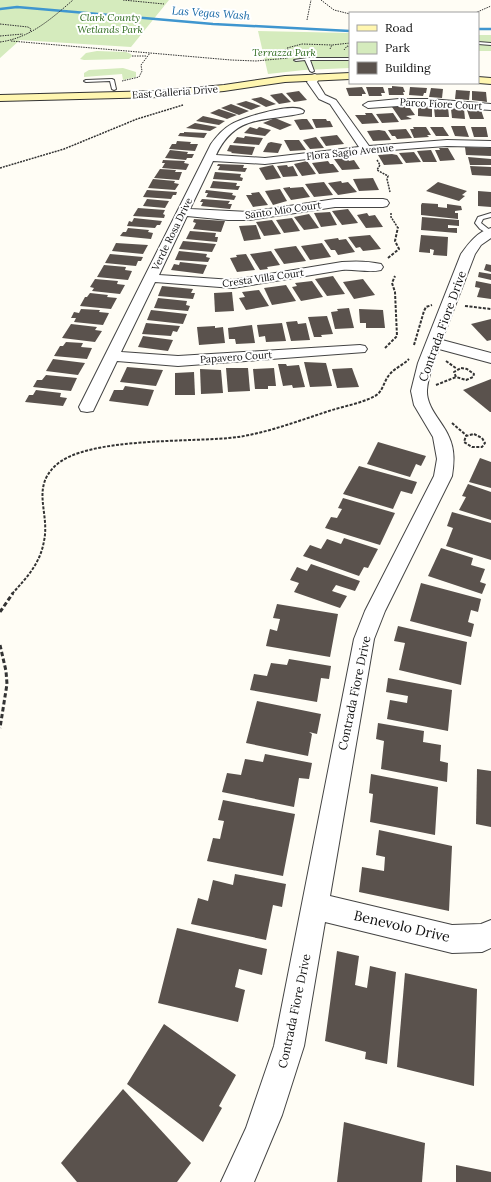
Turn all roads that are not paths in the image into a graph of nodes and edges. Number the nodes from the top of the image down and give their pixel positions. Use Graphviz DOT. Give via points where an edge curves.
graph roads {
  1 [pos="479,43"];
  2 [pos="491,44"];
  3 [pos="295,58"];
  4 [pos="349,59"];
  5 [pos="306,60"];
  6 [pos="349,70"];
  7 [pos="314,74"];
  8 [pos="349,76"];
  9 [pos="479,76"];
  10 [pos="491,79"];
  11 [pos="479,80"];
  12 [pos="86,81"];
  13 [pos="0,92"];
  14 [pos="114,92"];
  15 [pos="332,94"];
  16 [pos="0,98"];
  17 [pos="368,105"];
  18 [pos="491,108"];
  19 [pos="299,111"];
  20 [pos="491,144"];
  21 [pos="366,149"];
  22 [pos="210,158"];
  23 [pos="387,199"];
  24 [pos="182,212"];
  25 [pos="491,227"];
  26 [pos="376,267"];
  27 [pos="150,278"];
  28 [pos="360,349"];
  29 [pos="431,350"];
  30 [pos="112,356"];
  31 [pos="491,358"];
  32 [pos="87,407"];
  33 [pos="314,906"];
  34 [pos="491,934"];
  35 [pos="237,1182"];
  1 -- 2 [label="lane"];
  3 -- 5 [label="lane"];
  4 -- 5 [label="lane"];
  5 -- 7 [label="lane"];
  6 -- 7 [label="main road, East Galleria Drive"];
  7 -- 8 [label="main road, East Galleria Drive"];
  7 -- 14 [label="main road, East Galleria Drive" via="286,73 199,85"];
  7 -- 15 [label="street" via="325,81"];
  7 -- 15 [label="street" via="312,82 321,95"];
  9 -- 10 [label="main road"];
  10 -- 11 [label="main road"];
  12 -- 14 [label="lane" via="112,80"];
  13 -- 14 [label="main road, East Galleria Drive"];
  14 -- 16 [label="main road, East Galleria Drive"];
  15 -- 21 [label="street"];
  17 -- 18 [label="street, Parco Fiore Court" via="414,101"];
  19 -- 22 [label="street, Verde Rosa Drive" via="264,114 238,123 221,136"];
  20 -- 21 [label="street, Flora Sagio Avenue" via="447,143"];
  21 -- 22 [label="street, Flora Sagio Avenue" via="265,161"];
  22 -- 24 [label="street, Verde Rosa Drive"];
  23 -- 24 [label="street, Santo Mio Court" via="335,203 249,216"];
  24 -- 27 [label="street, Verde Rosa Drive"];
  25 -- 29 [label="street, Contrada Fiore Drive" via="468,254"];
  26 -- 27 [label="street, Cresta Villa Court" via="342,266 233,284"];
  27 -- 30 [label="street, Verde Rosa Drive"];
  28 -- 30 [label="street, Papavero Court" via="178,361"];
  29 -- 31 [label="street"];
  29 -- 33 [label="street, Contrada Fiore Drive" via="419,391 422,405 441,437 446,459 443,476 375,611 364,639"];
  30 -- 32 [label="street, Verde Rosa Drive"];
  33 -- 34 [label="street, Benevolo Drive" via="452,939 482,938"];
  33 -- 35 [label="street, Contrada Fiore Drive" via="289,1046 271,1107"];
}
